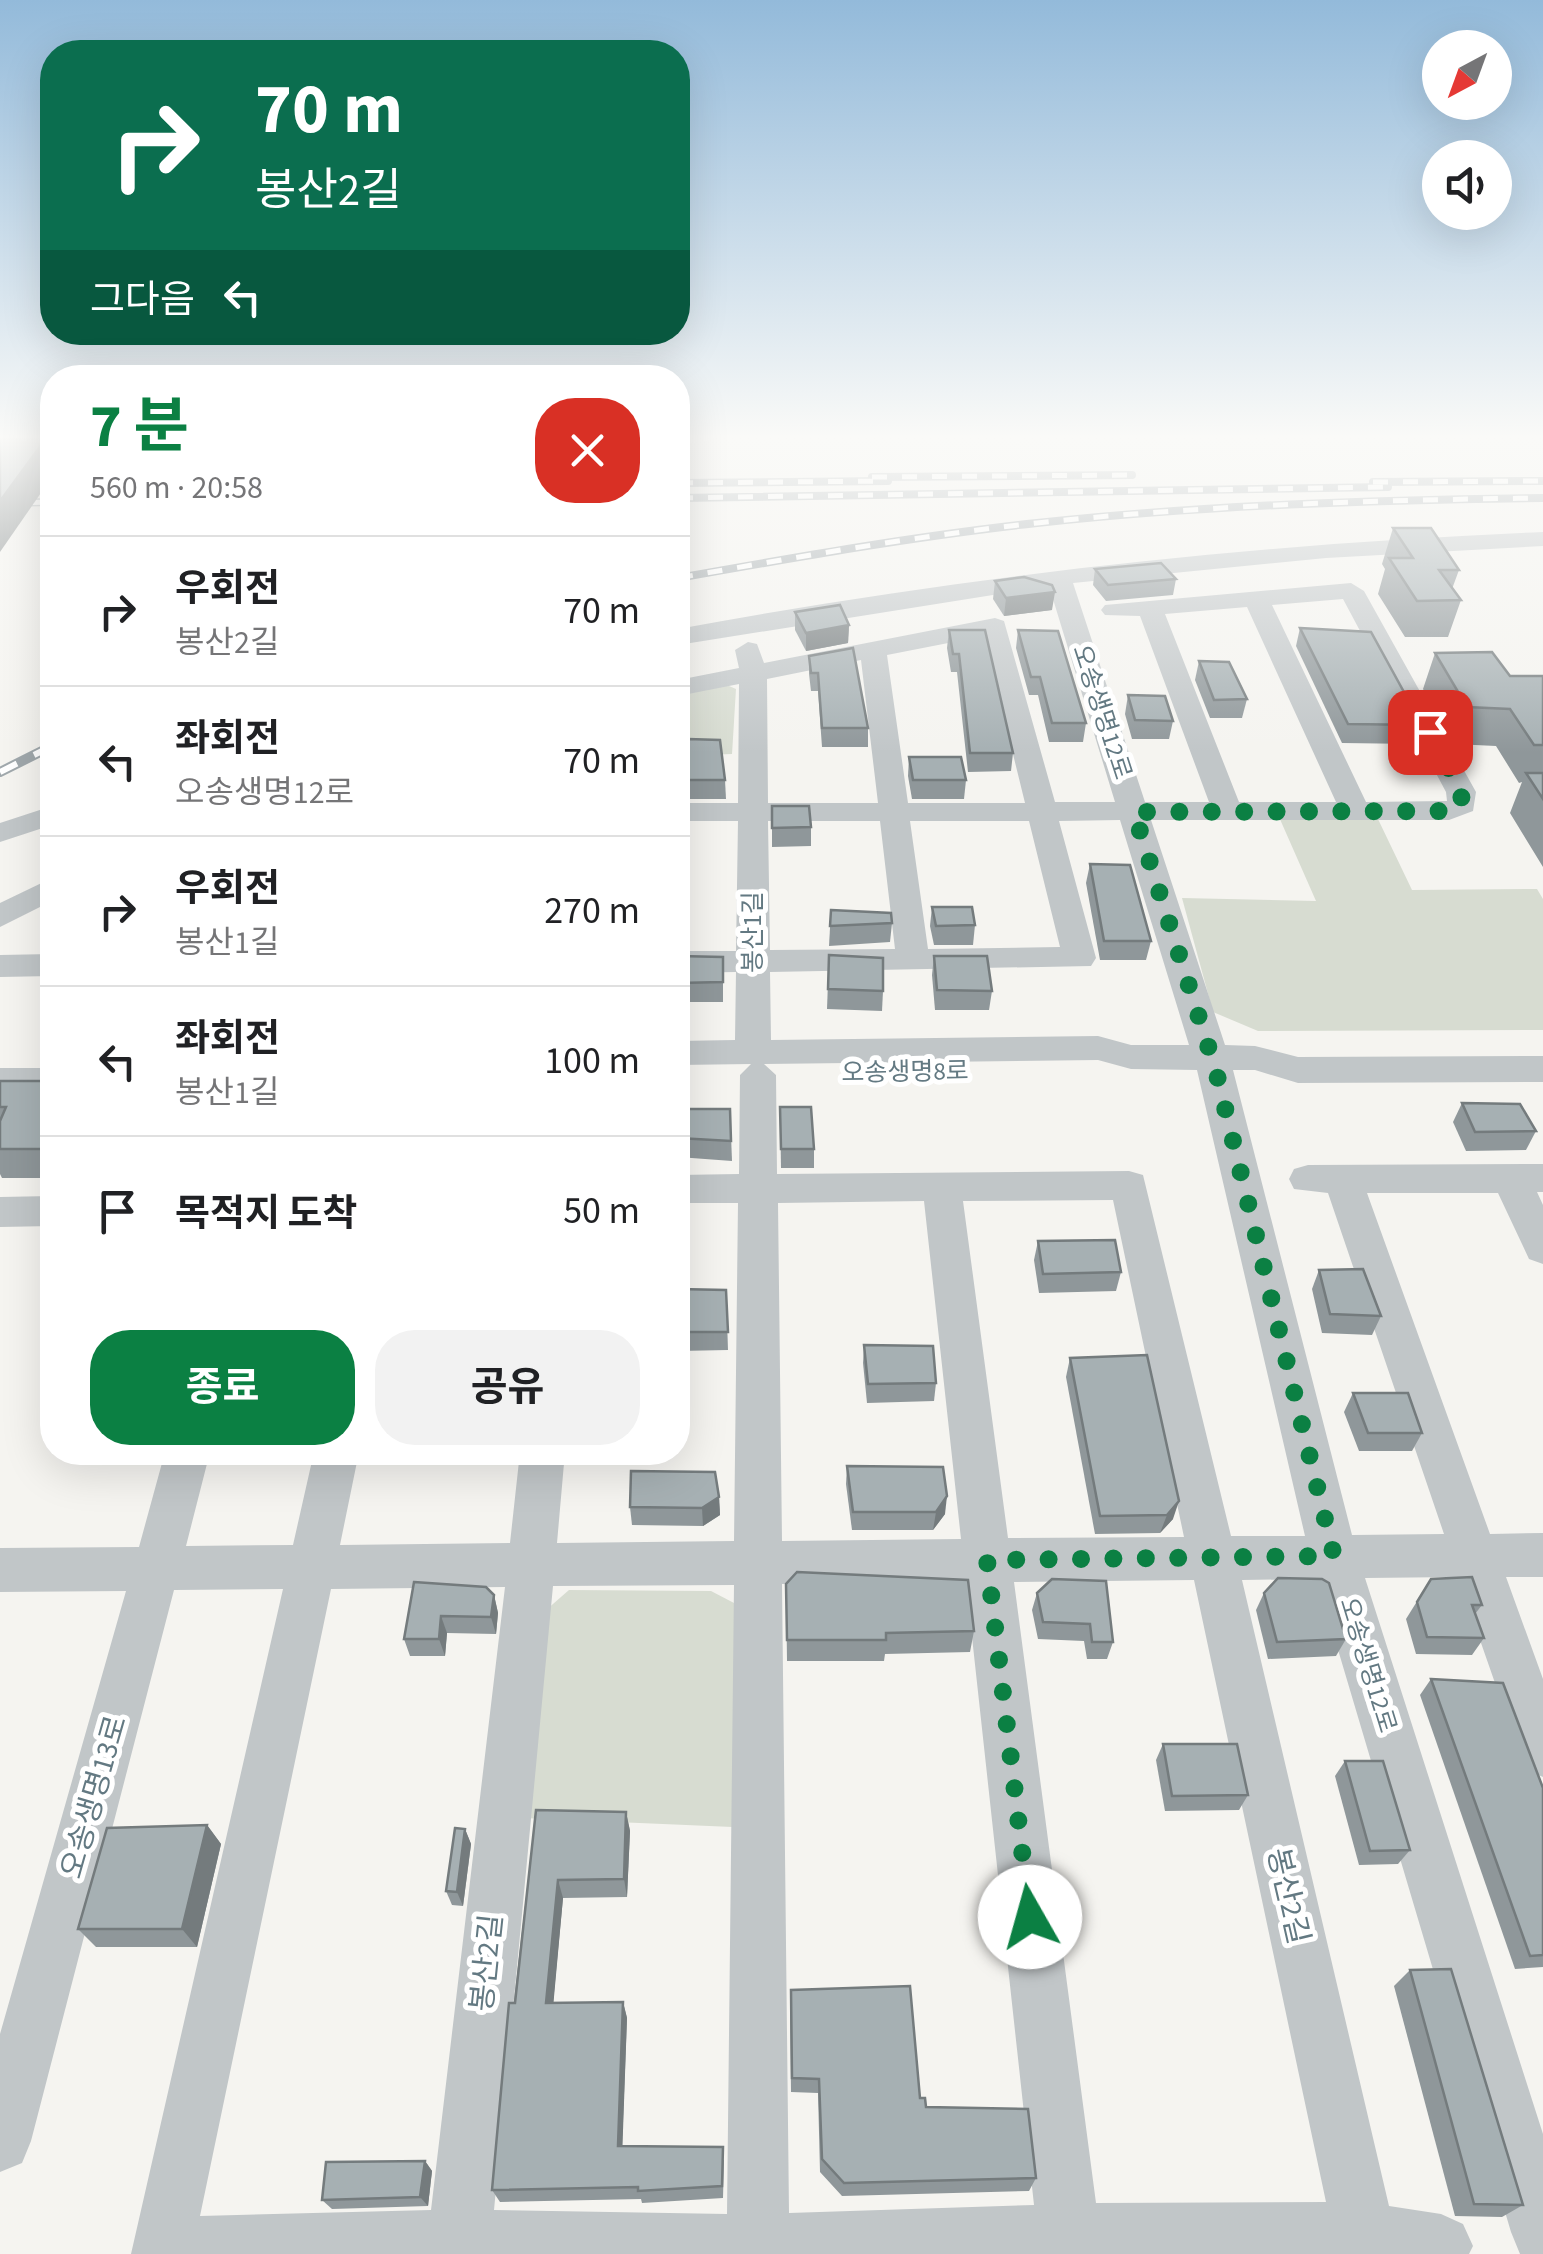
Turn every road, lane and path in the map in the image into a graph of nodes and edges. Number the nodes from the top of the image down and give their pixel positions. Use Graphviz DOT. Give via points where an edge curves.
graph roads {
  1 [pos="1487,542"];
  2 [pos="1058,576"];
  3 [pos="1256,598"];
  4 [pos="1150,608"];
  5 [pos="1114,610"];
  6 [pos="742,625"];
  7 [pos="690,635"];
  8 [pos="873,650"];
  9 [pos="753,673"];
  10 [pos="690,686"];
  11 [pos="1226,811"];
  12 [pos="1355,811"];
  13 [pos="690,812"];
  14 [pos="753,812"];
  15 [pos="894,812"];
  16 [pos="1038,812"];
  17 [pos="1134,812"];
  18 [pos="40,820"];
  19 [pos="0,834"];
  20 [pos="40,895"];
  21 [pos="0,917"];
  22 [pos="913,960"];
  23 [pos="690,962"];
  24 [pos="753,962"];
  25 [pos="40,965"];
  26 [pos="0,966"];
  27 [pos="1543,1044"];
  28 [pos="690,1055"];
  29 [pos="1212,1058"];
  30 [pos="1255,1058"];
  31 [pos="0,1059"];
  32 [pos="40,1059"];
  33 [pos="756,1064"];
  34 [pos="1543,1069"];
  35 [pos="690,1074"];
  36 [pos="0,1081"];
  37 [pos="40,1081"];
  38 [pos="1527,1178"];
  39 [pos="761,1186"];
  40 [pos="690,1189"];
  41 [pos="942,1189"];
  42 [pos="40,1211"];
  43 [pos="0,1212"];
  44 [pos="1543,1248"];
  45 [pos="185,1465"];
  46 [pos="334,1465"];
  47 [pos="541,1465"];
  48 [pos="1543,1555"];
  49 [pos="1334,1556"];
  50 [pos="1476,1556"];
  51 [pos="1212,1558"];
  52 [pos="987,1560"];
  53 [pos="756,1562"];
  54 [pos="528,1565"];
  55 [pos="312,1568"];
  56 [pos="158,1569"];
  57 [pos="0,1570"];
  58 [pos="1543,1752"];
  59 [pos="4,2108"];
  60 [pos="1543,2232"];
  61 [pos="1364,2233"];
  62 [pos="1069,2234"];
  63 [pos="458,2242"];
  64 [pos="1442,2246"];
  65 [pos="758,2250"];
  66 [pos="160,2252"];
  1 -- 2 [label="street" via="1226,557"];
  2 -- 6 [label="street"];
  2 -- 17 [label="street, 오송생명12로"];
  3 -- 4 [label="street"];
  3 -- 12 [label="street"];
  3 -- 12 [label="street" via="1343,589 1358,597 1461,792 1462,805 1449,811"];
  4 -- 5 [label="street"];
  4 -- 11 [label="street"];
  6 -- 7 [label="street"];
  6 -- 9 [label="street, 봉산1길"];
  8 -- 9 [label="street"];
  8 -- 15 [label="street"];
  8 -- 16 [label="street" via="994,626"];
  9 -- 10 [label="street"];
  9 -- 14 [label="street, 봉산1길"];
  11 -- 12 [label="street"];
  11 -- 17 [label="street"];
  13 -- 14 [label="street"];
  14 -- 15 [label="street"];
  14 -- 24 [label="street, 봉산1길"];
  15 -- 16 [label="street"];
  15 -- 22 [label="street"];
  16 -- 17 [label="street"];
  16 -- 22 [label="street" via="1079,958"];
  17 -- 29 [label="street, 오송생명12로"];
  18 -- 19 [label="street"];
  20 -- 21 [label="street"];
  22 -- 24 [label="street"];
  23 -- 24 [label="street"];
  24 -- 33 [label="street, 봉산1길"];
  25 -- 26 [label="street"];
  27 -- 30 [label="street, 오송생명8로" via="1285,1050"];
  28 -- 33 [label="street, 오송생명8로"];
  29 -- 30 [label="street, 오송생명8로"];
  29 -- 33 [label="street, 오송생명8로" via="1130,1057 1108,1068"];
  29 -- 49 [label="street, 오송생명12로"];
  30 -- 34 [label="street, 오송생명8로" via="1298,1070"];
  31 -- 32 [label="street"];
  33 -- 35 [label="street, 오송생명8로"];
  33 -- 39 [label="street, 봉산1길"];
  36 -- 37 [label="street"];
  38 -- 44 [label="street"];
  38 -- 50 [label="street" via="1325,1180"];
  39 -- 40 [label="street"];
  39 -- 41 [label="street"];
  39 -- 53 [label="street"];
  41 -- 51 [label="street, 봉산2길" via="1130,1185"];
  41 -- 52 [label="street"];
  42 -- 43 [label="street"];
  45 -- 56 [label="street, 오송생명13로"];
  46 -- 55 [label="street"];
  47 -- 54 [label="street, 봉산2길"];
  48 -- 50 [label="street"];
  49 -- 50 [label="street"];
  49 -- 51 [label="street"];
  49 -- 60 [label="street, 오송생명12로"];
  50 -- 58 [label="street"];
  51 -- 52 [label="street"];
  51 -- 61 [label="street, 봉산2길"];
  52 -- 53 [label="street"];
  52 -- 62 [label="street"];
  53 -- 54 [label="street"];
  53 -- 65 [label="street"];
  54 -- 55 [label="street"];
  54 -- 63 [label="street, 봉산2길"];
  55 -- 56 [label="street"];
  55 -- 66 [label="street"];
  56 -- 57 [label="street"];
  56 -- 59 [label="street, 오송생명13로"];
  61 -- 62 [label="street"];
  61 -- 64 [label="street"];
  62 -- 65 [label="street"];
  63 -- 65 [label="street"];
  63 -- 66 [label="street"];
}
